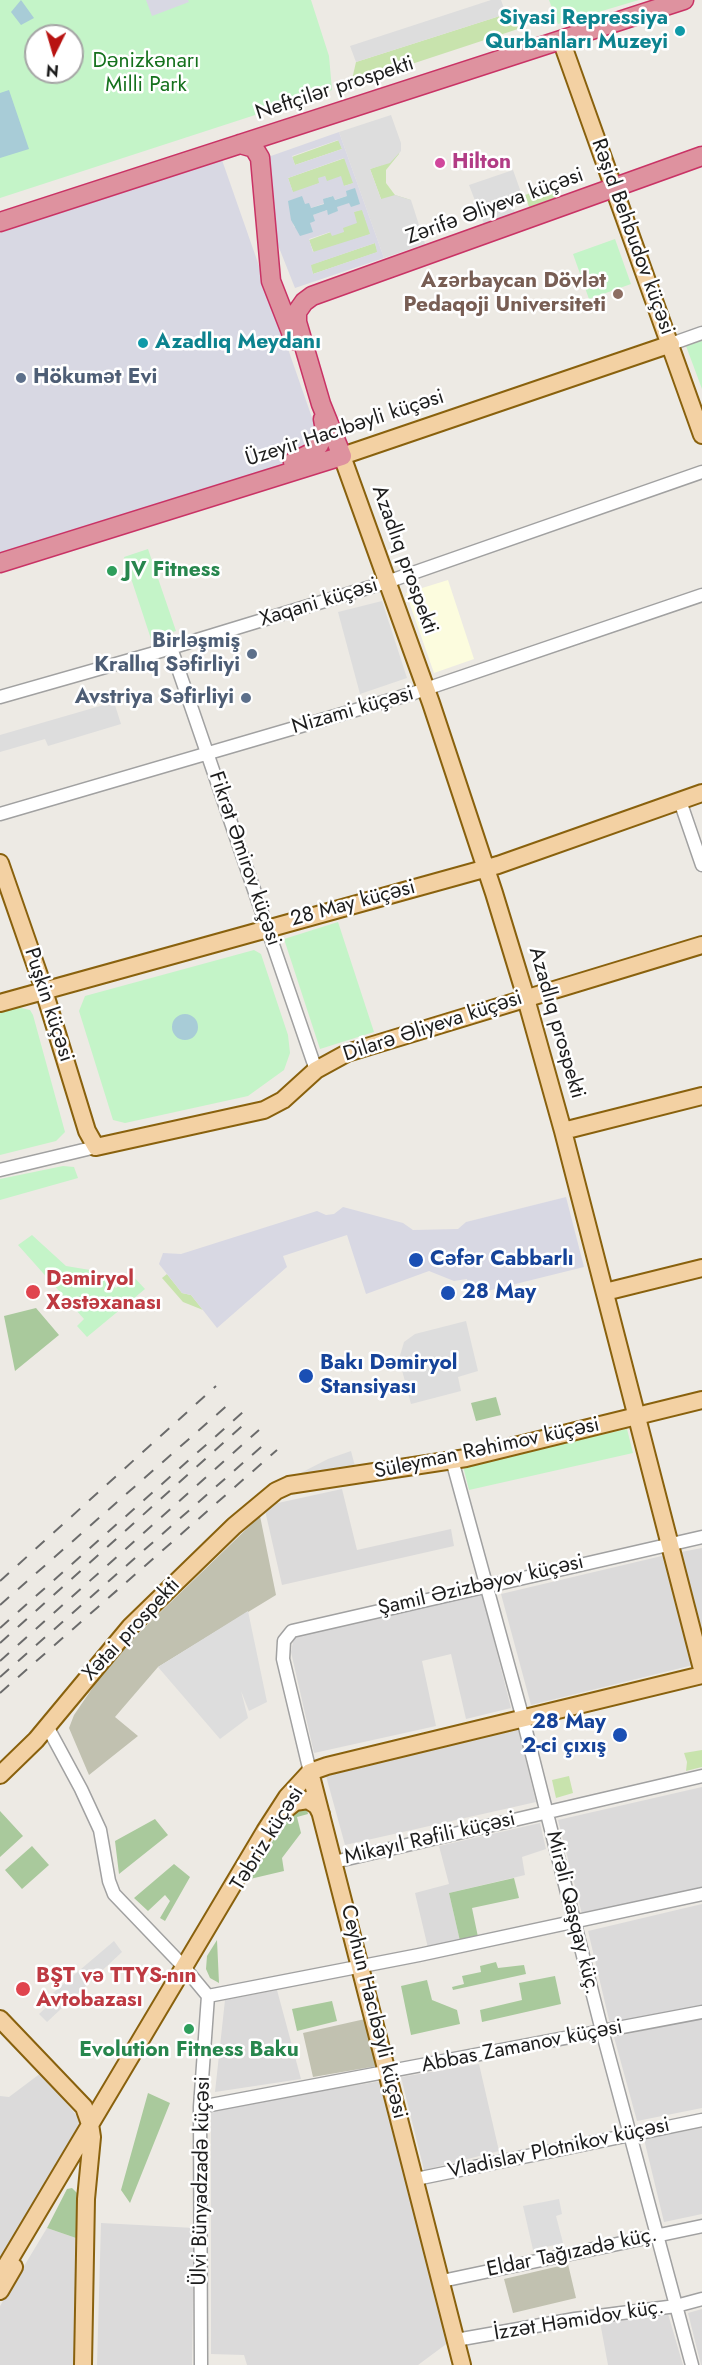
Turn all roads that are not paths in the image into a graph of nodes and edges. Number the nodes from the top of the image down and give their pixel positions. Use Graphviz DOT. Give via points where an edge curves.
graph roads {
  1 [pos="684,0"];
  2 [pos="561,40"];
  3 [pos="240,144"];
  4 [pos="702,156"];
  5 [pos="616,188"];
  6 [pos="0,222"];
  7 [pos="301,307"];
  8 [pos="702,333"];
  9 [pos="671,344"];
  10 [pos="321,404"];
  11 [pos="702,435"];
  12 [pos="342,456"];
  13 [pos="702,472"];
  14 [pos="246,485"];
  15 [pos="0,563"];
  16 [pos="387,582"];
  17 [pos="702,595"];
  18 [pos="171,648"];
  19 [pos="426,689"];
  20 [pos="0,697"];
  21 [pos="207,753"];
  22 [pos="702,793"];
  23 [pos="680,801"];
  24 [pos="0,814"];
  25 [pos="0,863"];
  26 [pos="702,866"];
  27 [pos="485,868"];
  28 [pos="267,928"];
  29 [pos="702,945"];
  30 [pos="44,991"];
  31 [pos="526,998"];
  32 [pos="0,1003"];
  33 [pos="316,1070"];
  34 [pos="702,1096"];
  35 [pos="563,1131"];
  36 [pos="96,1147"];
  37 [pos="0,1170"];
  38 [pos="702,1268"];
  39 [pos="605,1292"];
  40 [pos="702,1400"];
  41 [pos="635,1417"];
  42 [pos="452,1460"];
  43 [pos="271,1494"];
  44 [pos="702,1537"];
  45 [pos="668,1544"];
  46 [pos="487,1585"];
  47 [pos="284,1659"];
  48 [pos="702,1669"];
  49 [pos="702,1675"];
  50 [pos="523,1719"];
  51 [pos="47,1726"];
  52 [pos="310,1772"];
  53 [pos="0,1775"];
  54 [pos="702,1776"];
  55 [pos="284,1811"];
  56 [pos="547,1813"];
  57 [pos="323,1820"];
  58 [pos="334,1862"];
  59 [pos="702,1894"];
  60 [pos="574,1921"];
  61 [pos="362,1966"];
  62 [pos="187,1970"];
  63 [pos="208,1996"];
  64 [pos="702,2012"];
  65 [pos="1,2021"];
  66 [pos="602,2032"];
  67 [pos="388,2072"];
  68 [pos="104,2103"];
  69 [pos="200,2107"];
  70 [pos="84,2108"];
  71 [pos="702,2120"];
  72 [pos="91,2131"];
  73 [pos="630,2135"];
  74 [pos="65,2175"];
  75 [pos="416,2179"];
  76 [pos="86,2199"];
  77 [pos="702,2226"];
  78 [pos="657,2235"];
  79 [pos="0,2276"];
  80 [pos="442,2281"];
  81 [pos="0,2291"];
  82 [pos="702,2299"];
  83 [pos="676,2306"];
  84 [pos="456,2340"];
  85 [pos="83,2365"];
  86 [pos="201,2365"];
  87 [pos="462,2365"];
  88 [pos="692,2365"];
  1 -- 2 [label="highway, Neftçilər prospekti"];
  2 -- 3 [label="highway, Neftçilər prospekti"];
  2 -- 5 [label="main road, Rəşid Behbudov küçəsi"];
  3 -- 6 [label="highway, Neftçilər prospekti"];
  3 -- 10 [label="highway, Azadlıq prospekti" via="254,148 260,158 272,286"];
  4 -- 5 [label="highway, Zərifə Əliyeva küçəsi"];
  5 -- 7 [label="highway, Zərifə Əliyeva küçəsi" via="322,293"];
  5 -- 9 [label="main road, Rəşid Behbudov küçəsi"];
  7 -- 10 [label="highway, Azadlıq prospekti" via="297,322"];
  8 -- 9 [label="street, Üzeyir Hacıbəyli küçəsi"];
  9 -- 11 [label="main road, Rəşid Behbudov küçəsi"];
  9 -- 12 [label="main road, Üzeyir Hacıbəyli küçəsi"];
  10 -- 12 [label="highway, Azadlıq prospekti"];
  10 -- 14 [label="highway" via="325,430 313,452"];
  12 -- 14 [label="highway, Üzeyir Hacıbəyli küçəsi"];
  12 -- 16 [label="main road, Azadlıq prospekti"];
  13 -- 16 [label="street, Xaqani küçəsi"];
  14 -- 15 [label="highway, Üzeyir Hacıbəyli küçəsi"];
  16 -- 18 [label="street, Xaqani küçəsi"];
  16 -- 19 [label="main road, Azadlıq prospekti"];
  17 -- 19 [label="street, Nizami küçəsi"];
  18 -- 20 [label="street, Xaqani küçəsi"];
  18 -- 21 [label="street, Fikrət Əmirov küçəsi"];
  19 -- 21 [label="street, Nizami küçəsi"];
  19 -- 27 [label="main road, Azadlıq prospekti"];
  21 -- 24 [label="street, Nizami küçəsi"];
  21 -- 28 [label="street, Fikrət Əmirov küçəsi"];
  22 -- 23 [label="main road, 28 May küçəsi"];
  23 -- 26 [label="street"];
  23 -- 27 [label="main road, 28 May küçəsi"];
  25 -- 30 [label="main road, Puşkin küçəsi"];
  27 -- 28 [label="main road, 28 May küçəsi"];
  27 -- 31 [label="main road, Azadlıq prospekti"];
  28 -- 30 [label="main road, 28 May küçəsi"];
  28 -- 33 [label="street, Fikrət Əmirov küçəsi"];
  29 -- 31 [label="main road, Dilarə Əliyeva küçəsi"];
  30 -- 32 [label="main road, 28 May küçəsi"];
  30 -- 36 [label="main road, Puşkin küçəsi" via="87,1131"];
  31 -- 33 [label="main road, Dilarə Əliyeva küçəsi" via="347,1053"];
  31 -- 35 [label="main road, Azadlıq prospekti"];
  33 -- 36 [label="main road, Dilarə Əliyeva küçəsi" via="283,1101 264,1110"];
  34 -- 35 [label="main road"];
  35 -- 39 [label="main road, Azadlıq prospekti"];
  36 -- 37 [label="street, Dilarə Əliyeva küçəsi"];
  38 -- 39 [label="main road"];
  39 -- 41 [label="main road, Azadlıq prospekti"];
  40 -- 41 [label="main road, Süleyman Rəhimov küçəsi"];
  41 -- 42 [label="main road, Süleyman Rəhimov küçəsi"];
  41 -- 45 [label="main road, Azadlıq prospekti"];
  42 -- 43 [label="main road, Süleyman Rəhimov küçəsi" via="289,1485"];
  42 -- 46 [label="street, Mirəli Qaşqay küç."];
  43 -- 51 [label="main road, Xətai prospekti" via="130,1627"];
  44 -- 45 [label="street, Şamil Əzizbəyov küçəsi"];
  45 -- 46 [label="street, Şamil Əzizbəyov küçəsi"];
  45 -- 48 [label="main road, Azadlıq prospekti"];
  46 -- 47 [label="street, Şamil Əzizbəyov küçəsi" via="299,1627 284,1641"];
  46 -- 50 [label="street, Mirəli Qaşqay küç."];
  47 -- 52 [label="street, Ceyhun Hacıbəyli küçəsi"];
  49 -- 50 [label="main road"];
  50 -- 52 [label="main road"];
  50 -- 56 [label="street, Mirəli Qaşqay küç."];
  51 -- 53 [label="main road, Xətai prospekti"];
  51 -- 62 [label="street" via="100,1830 114,1894"];
  52 -- 55 [label="main road, Təbriz küçəsi"];
  52 -- 57 [label="main road, Ceyhun Hacıbəyli küçəsi"];
  52 -- 62 [label="main road, Təbriz küçəsi" via="287,1797 265,1831"];
  54 -- 56 [label="street, Mikayıl Rəfili küçəsi"];
  55 -- 57 [label="main road" via="295,1802 308,1800 317,1806"];
  55 -- 62 [label="main road, Təbriz küçəsi"];
  56 -- 58 [label="street, Mikayıl Rəfili küçəsi"];
  56 -- 60 [label="street, Mirəli Qaşqay küç."];
  57 -- 58 [label="main road, Ceyhun Hacıbəyli küçəsi"];
  58 -- 61 [label="main road, Ceyhun Hacıbəyli küçəsi"];
  59 -- 60 [label="street"];
  60 -- 61 [label="street"];
  60 -- 66 [label="street, Mirəli Qaşqay küç."];
  61 -- 63 [label="street"];
  61 -- 67 [label="main road, Ceyhun Hacıbəyli küçəsi"];
  62 -- 63 [label="street"];
  62 -- 68 [label="main road, Təbriz küçəsi"];
  62 -- 72 [label="main road, Təbriz küçəsi"];
  63 -- 69 [label="street, Ülvi Bünyadzadə küçəsi"];
  64 -- 66 [label="street, Abbas Zamanov küçəsi"];
  65 -- 70 [label="main road"];
  66 -- 67 [label="street, Abbas Zamanov küçəsi"];
  66 -- 73 [label="street, Mirəli Qaşqay küç."];
  67 -- 69 [label="street, Abbas Zamanov küçəsi"];
  67 -- 75 [label="main road, Ceyhun Hacıbəyli küçəsi"];
  68 -- 70 [label="main road" via="93,2110"];
  68 -- 72 [label="main road, Təbriz küçəsi"];
  69 -- 86 [label="street, Ülvi Bünyadzadə küçəsi"];
  70 -- 72 [label="main road"];
  71 -- 73 [label="street, Vladislav Plotnikov küçəsi"];
  72 -- 74 [label="main road, Təbriz küçəsi"];
  72 -- 76 [label="main road"];
  73 -- 75 [label="street, Vladislav Plotnikov küçəsi"];
  73 -- 78 [label="street, Mirəli Qaşqay küç."];
  74 -- 76 [label="main road" via="81,2185"];
  74 -- 79 [label="main road, Təbriz küçəsi"];
  74 -- 81 [label="main road, Təbriz küçəsi"];
  75 -- 80 [label="main road, Ceyhun Hacıbəyli küçəsi"];
  76 -- 85 [label="main road"];
  77 -- 78 [label="street, Eldar Tağızadə küç."];
  78 -- 80 [label="street, Eldar Tağızadə küç."];
  78 -- 83 [label="street, Mirəli Qaşqay küç."];
  80 -- 84 [label="main road, Ceyhun Hacıbəyli küçəsi"];
  82 -- 83 [label="street, İzzət Həmidov küç."];
  83 -- 84 [label="street, İzzət Həmidov küç."];
  83 -- 88 [label="street, Mirəli Qaşqay küç."];
  84 -- 87 [label="main road, Ceyhun Hacıbəyli küçəsi"];
}
